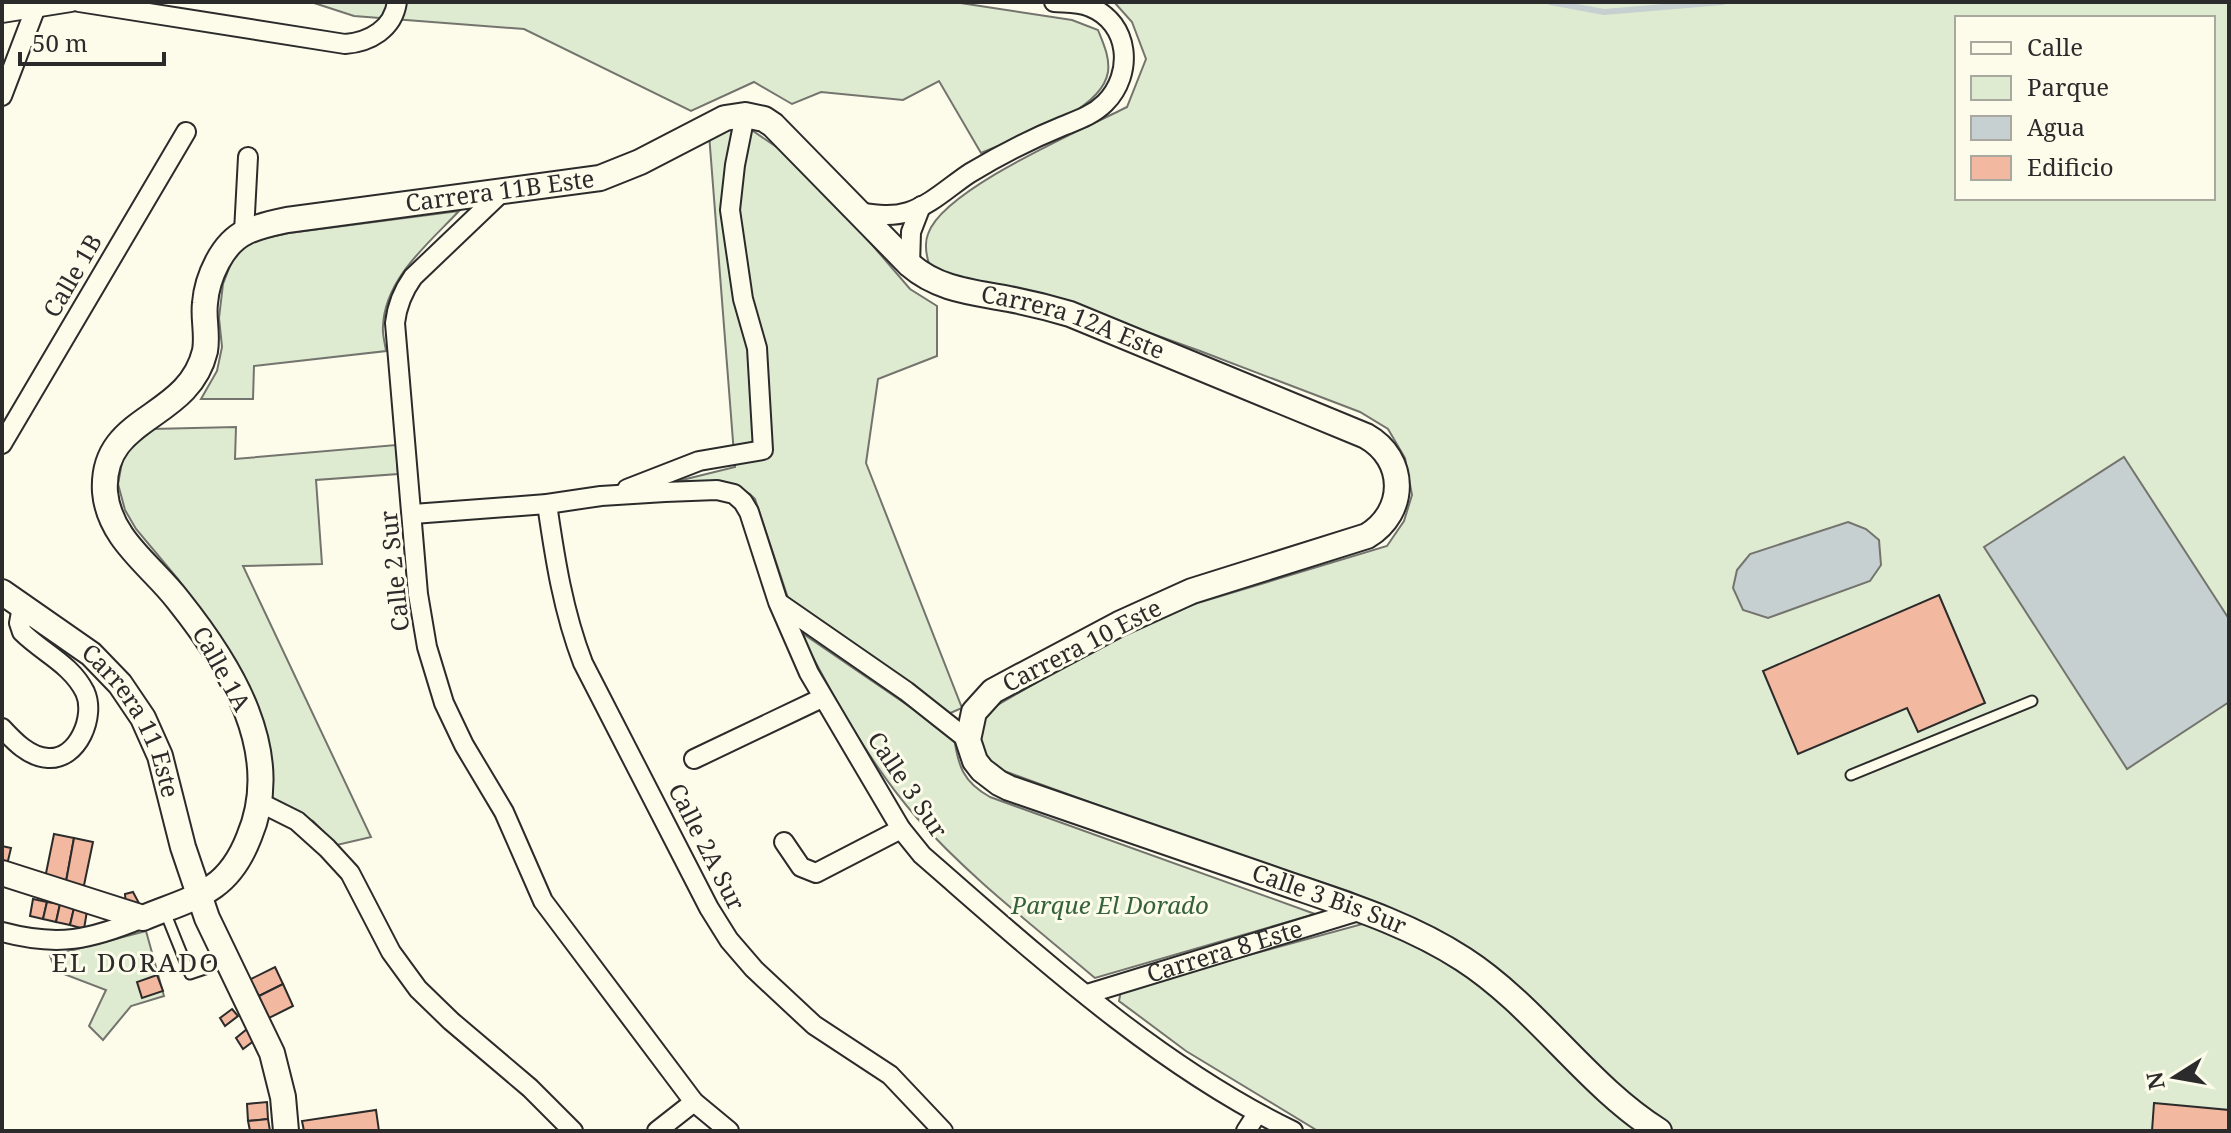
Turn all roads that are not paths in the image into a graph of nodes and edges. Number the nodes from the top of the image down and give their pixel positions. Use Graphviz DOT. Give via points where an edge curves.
graph roads {
  1 [pos="71,2"];
  2 [pos="79,2"];
  3 [pos="1054,2"];
  4 [pos="36,7"];
  5 [pos="394,10"];
  6 [pos="2,13"];
  7 [pos="2,96"];
  8 [pos="745,115"];
  9 [pos="186,132"];
  10 [pos="248,157"];
  11 [pos="502,192"];
  12 [pos="921,206"];
  13 [pos="860,212"];
  14 [pos="244,232"];
  15 [pos="910,265"];
  16 [pos="2,444"];
  17 [pos="601,496"];
  18 [pos="547,504"];
  19 [pos="1393,509"];
  20 [pos="413,514"];
  21 [pos="12,600"];
  22 [pos="778,602"];
  23 [pos="822,698"];
  24 [pos="2032,701"];
  25 [pos="2,728"];
  26 [pos="968,740"];
  27 [pos="694,759"];
  28 [pos="1851,775"];
  29 [pos="259,802"];
  30 [pos="901,829"];
  31 [pos="784,842"];
  32 [pos="2,873"];
  33 [pos="198,895"];
  34 [pos="1362,910"];
  35 [pos="153,914"];
  36 [pos="2,932"];
  37 [pos="226,962"];
  38 [pos="1087,994"];
  39 [pos="694,1102"];
  40 [pos="1257,1114"];
  41 [pos="286,1131"];
  42 [pos="573,1131"];
  43 [pos="657,1131"];
  44 [pos="729,1131"];
  45 [pos="943,1131"];
  46 [pos="1246,1131"];
  47 [pos="1293,1131"];
  48 [pos="1659,1131"];
  1 -- 4 [label="street"];
  2 -- 5 [label="street" via="345,44 377,35"];
  3 -- 12 [label="street" via="1089,7 1105,16 1124,48 1120,81 1106,102 1086,117 994,159"];
  4 -- 6 [label="street"];
  4 -- 7 [label="street"];
  8 -- 11 [label="street, Carrera 11B Este" via="715,122 600,178"];
  8 -- 13 [label="street, Carrera 12A Este" via="773,125"];
  8 -- 17 [label="street" via="730,210 758,360 763,450 699,461"];
  9 -- 16 [label="street, Calle 1B"];
  10 -- 14 [label="street"];
  11 -- 14 [label="street, Carrera 11B Este" via="287,220"];
  11 -- 20 [label="street, Calle 2 Sur" via="413,277 397,310"];
  12 -- 13 [label="street" via="892,215"];
  12 -- 15 [label="street" via="911,232"];
  13 -- 15 [label="street, Carrera 12A Este"];
  14 -- 29 [label="street, Calle 1A" via="211,276 205,348 196,374 180,396 120,442 108,465 105,490 120,536 176,596 235,683 260,759"];
  15 -- 19 [label="street, Carrera 12A Este" via="953,289 1070,314 1366,436 1388,454 1396,471"];
  17 -- 18 [label="street"];
  17 -- 22 [label="street, Calle 3 Sur" via="717,490 738,498 749,512"];
  18 -- 20 [label="street"];
  18 -- 45 [label="street, Calle 2A Sur" via="559,585 583,663 718,925 754,969 814,1025 890,1075"];
  19 -- 26 [label="street, Carrera 10 Este" via="1367,536 1192,591 1002,686 974,712"];
  20 -- 39 [label="street, Calle 2 Sur" via="427,647 458,735 504,812 533,883 578,951"];
  21 -- 25 [label="street" via="22,632 77,678 89,713 84,732 53,758 38,756"];
  21 -- 33 [label="street, Carrera 11 Este" via="91,654 133,700 160,756"];
  22 -- 23 [label="street, Calle 3 Sur"];
  22 -- 26 [label="street"];
  23 -- 27 [label="street"];
  23 -- 30 [label="street, Calle 3 Sur"];
  24 -- 28 [label="lane"];
  26 -- 34 [label="street, Calle 3 Bis Sur" via="982,770 1009,788"];
  29 -- 33 [label="street, Calle 1A" via="240,857 221,880"];
  29 -- 42 [label="street" via="297,821 327,848 350,873 385,942 418,989"];
  30 -- 31 [label="street" via="816,873 801,867"];
  30 -- 38 [label="street, Calle 3 Sur" via="922,855"];
  32 -- 35 [label="street"];
  33 -- 35 [label="street"];
  33 -- 37 [label="street, Carrera 11 Este"];
  34 -- 38 [label="street, Carrera 8 Este"];
  34 -- 48 [label="street, Calle 3 Bis Sur" via="1439,944 1490,978 1622,1103"];
  35 -- 36 [label="street" via="92,937 62,942"];
  35 -- 37 [label="lane" via="190,974"];
  37 -- 41 [label="street, Carrera 11 Este" via="272,1053"];
  38 -- 40 [label="street, Calle 3 Sur" via="1165,1054"];
  39 -- 43 [label="street"];
  39 -- 44 [label="street, Calle 2 Sur"];
  40 -- 46 [label="street"];
  40 -- 47 [label="street, Calle 3 Sur"];
}
